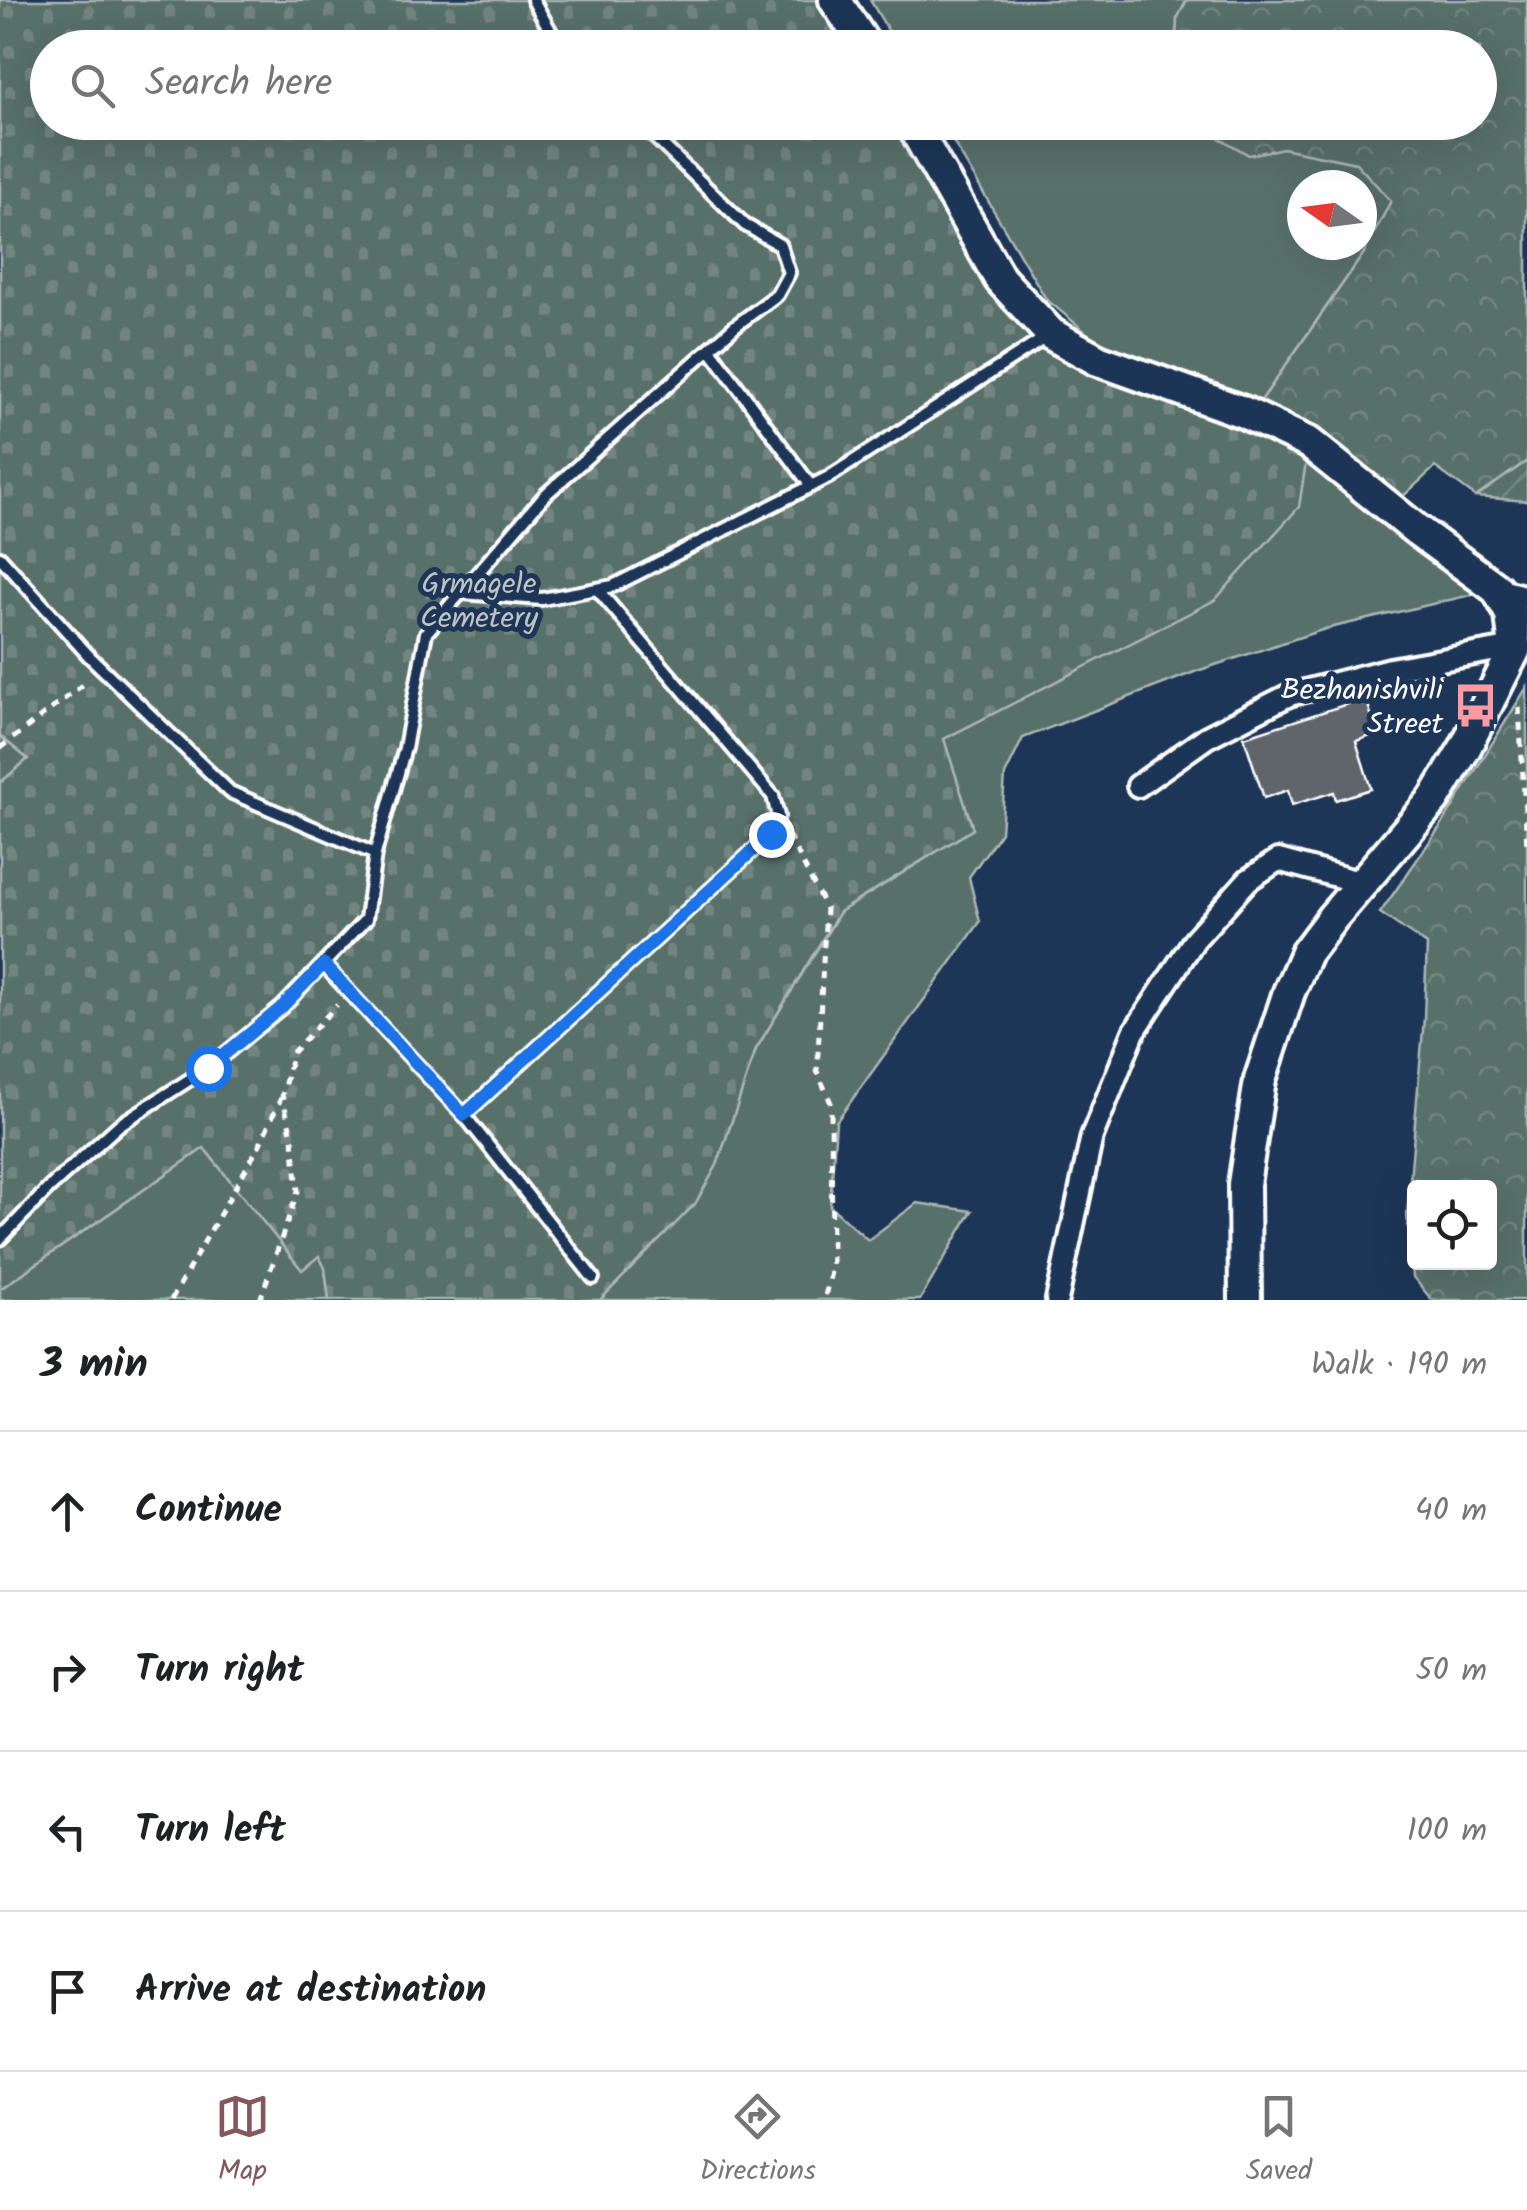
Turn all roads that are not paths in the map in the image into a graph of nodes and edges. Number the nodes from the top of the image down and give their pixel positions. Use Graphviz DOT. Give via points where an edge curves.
graph roads {
  1 [pos="534,0"];
  2 [pos="834,0"];
  3 [pos="550,30"];
  4 [pos="855,30"];
  5 [pos="658,140"];
  6 [pos="920,140"];
  7 [pos="1051,334"];
  8 [pos="710,349"];
  9 [pos="811,486"];
  10 [pos="0,557"];
  11 [pos="597,588"];
  12 [pos="1497,588"];
  13 [pos="462,594"];
  14 [pos="1527,596"];
  15 [pos="1521,646"];
  16 [pos="1138,786"];
  17 [pos="375,854"];
  18 [pos="1362,883"];
  19 [pos="324,964"];
  20 [pos="464,1115"];
  21 [pos="0,1239"];
  22 [pos="593,1278"];
  23 [pos="1057,1300"];
  24 [pos="1245,1300"];
  1 -- 3 [label="lane"];
  2 -- 4 [label="street"];
  5 -- 8 [label="lane" via="745,224 780,245 789,274 776,294"];
  6 -- 7 [label="street" via="1000,278"];
  7 -- 9 [label="lane"];
  7 -- 12 [label="street" via="1098,360 1244,412 1309,443"];
  8 -- 9 [label="lane"];
  8 -- 13 [label="lane" via="545,494"];
  9 -- 11 [label="lane" via="613,586"];
  10 -- 17 [label="lane" via="102,670 230,792"];
  11 -- 13 [label="lane" via="542,598"];
  11 -- 20 [label="lane" via="773,796 778,816 771,834"];
  12 -- 14 [label="street"];
  12 -- 15 [label="street"];
  13 -- 17 [label="lane" via="426,632 405,748"];
  15 -- 16 [label="street" via="1390,668 1289,695 1207,737"];
  15 -- 18 [label="street" via="1434,799"];
  17 -- 19 [label="lane" via="366,919"];
  18 -- 23 [label="street" via="1278,860 1248,880 1195,940 1134,1032 1092,1136"];
  18 -- 24 [label="street" via="1306,954 1260,1080 1244,1184"];
  19 -- 20 [label="lane"];
  19 -- 21 [label="lane" via="208,1068 119,1124"];
  20 -- 22 [label="lane"];
}
